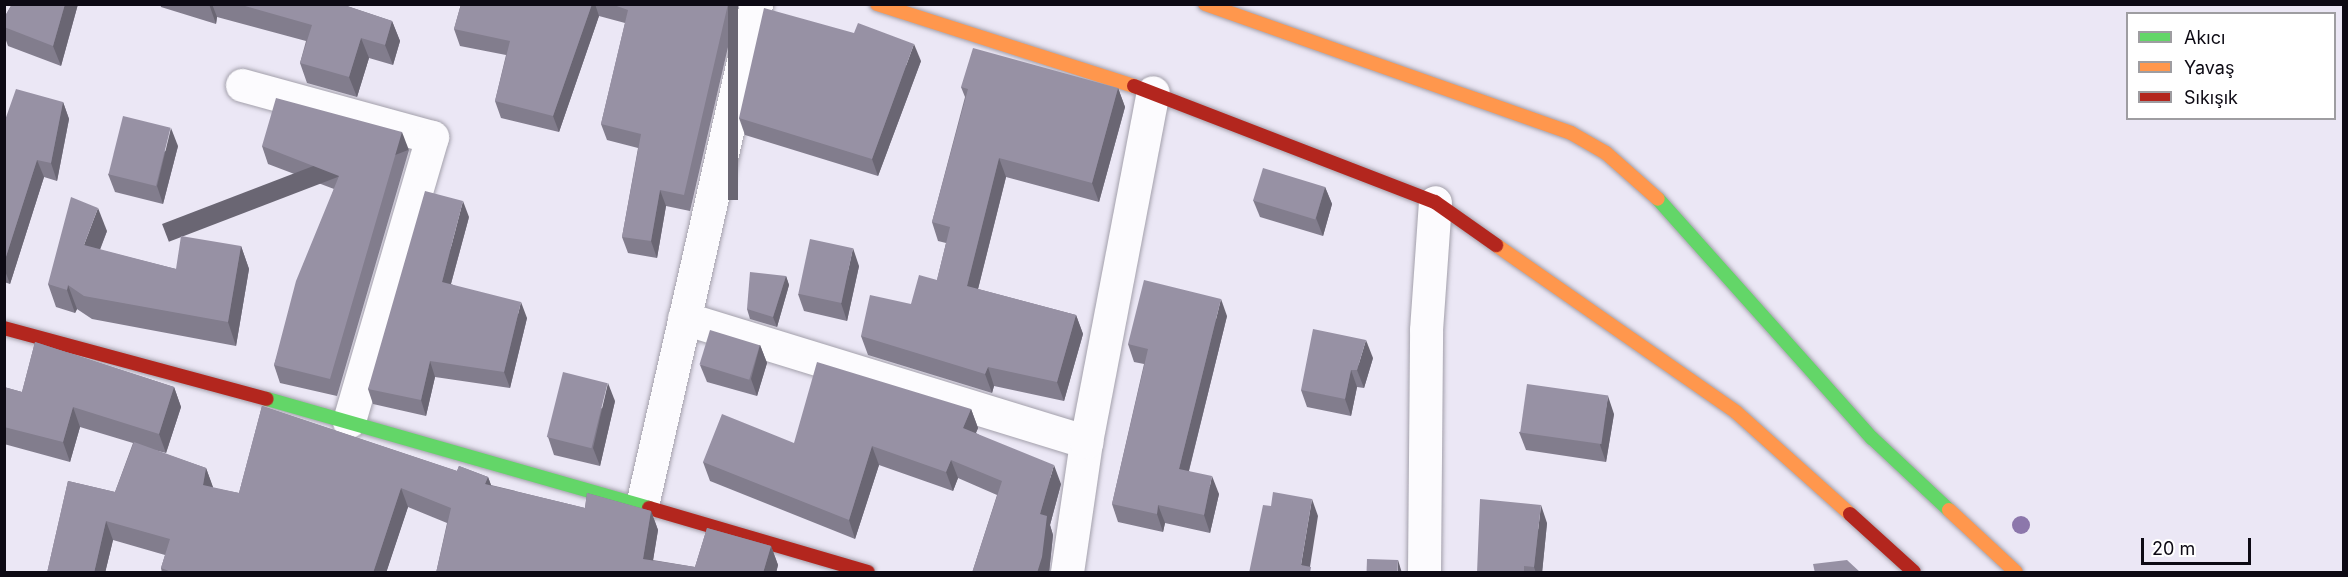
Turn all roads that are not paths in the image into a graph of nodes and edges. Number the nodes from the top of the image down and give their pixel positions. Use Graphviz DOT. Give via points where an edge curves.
graph roads {
  1 [pos="756,4"];
  2 [pos="877,4"];
  3 [pos="1204,4"];
  4 [pos="242,85"];
  5 [pos="1153,92"];
  6 [pos="1435,202"];
  7 [pos="684,318"];
  8 [pos="4,328"];
  9 [pos="349,421"];
  10 [pos="1086,442"];
  11 [pos="642,505"];
  12 [pos="868,573"];
  13 [pos="1067,573"];
  14 [pos="1424,573"];
  15 [pos="1914,573"];
  16 [pos="2016,573"];
  1 -- 7 [label="street"];
  2 -- 5 [label="street"];
  3 -- 16 [label="street" via="1571,133 1606,153 1641,180 1872,438"];
  4 -- 9 [label="street" via="432,137"];
  5 -- 6 [label="street"];
  5 -- 10 [label="street"];
  6 -- 14 [label="street" via="1426,330"];
  6 -- 15 [label="street" via="1736,412"];
  7 -- 10 [label="street"];
  7 -- 11 [label="street"];
  8 -- 9 [label="street"];
  9 -- 11 [label="street"];
  10 -- 13 [label="street"];
  11 -- 12 [label="street"];
}
